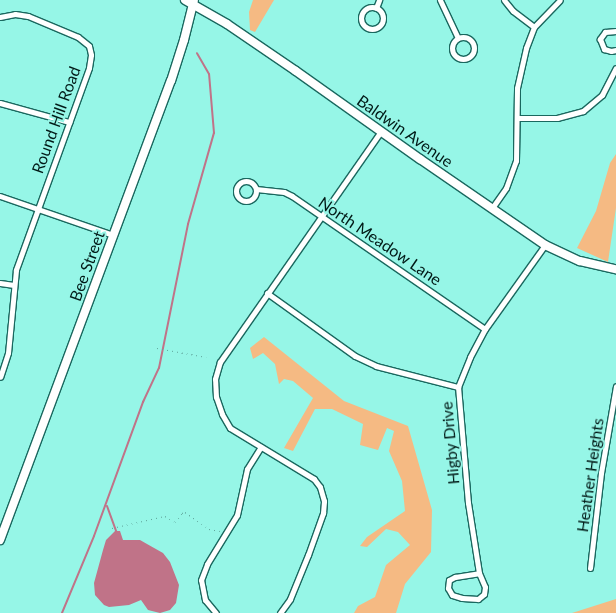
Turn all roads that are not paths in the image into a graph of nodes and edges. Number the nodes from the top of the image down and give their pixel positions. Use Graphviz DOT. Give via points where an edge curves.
graph roads {
  1 [pos="184,0"];
  2 [pos="379,0"];
  3 [pos="440,0"];
  4 [pos="504,0"];
  5 [pos="560,0"];
  6 [pos="194,2"];
  7 [pos="376,8"];
  8 [pos="0,17"];
  9 [pos="534,27"];
  10 [pos="616,31"];
  11 [pos="458,38"];
  12 [pos="615,50"];
  13 [pos="616,58"];
  14 [pos="616,68"];
  15 [pos="0,103"];
  16 [pos="517,118"];
  17 [pos="69,122"];
  18 [pos="381,132"];
  19 [pos="256,189"];
  20 [pos="0,196"];
  21 [pos="38,207"];
  22 [pos="492,208"];
  23 [pos="321,216"];
  24 [pos="113,235"];
  25 [pos="546,245"];
  26 [pos="616,269"];
  27 [pos="0,283"];
  28 [pos="14,284"];
  29 [pos="268,294"];
  30 [pos="486,328"];
  31 [pos="0,377"];
  32 [pos="616,386"];
  33 [pos="458,387"];
  34 [pos="614,407"];
  35 [pos="261,447"];
  36 [pos="3,524"];
  37 [pos="0,540"];
  38 [pos="590,568"];
  39 [pos="479,573"];
  40 [pos="216,613"];
  41 [pos="280,613"];
  1 -- 6 [label="street, Baldwin Avenue"];
  2 -- 7 [label="street"];
  3 -- 11 [label="street"];
  4 -- 9 [label="street"];
  5 -- 9 [label="street"];
  6 -- 18 [label="street, Baldwin Avenue"];
  6 -- 24 [label="street, Bee Street" via="179,58"];
  7 -- 7 [label="street" via="367,8 362,15 362,23 368,29 377,28 382,22 382,14"];
  8 -- 17 [label="street, Round Hill Road" via="28,16 89,46 89,68"];
  9 -- 16 [label="street" via="520,69"];
  10 -- 12 [label="street" via="605,32 600,39 604,49"];
  11 -- 11 [label="street" via="453,43 453,52 461,59 468,58 474,53 474,45 467,38"];
  12 -- 13 [label="street"];
  14 -- 16 [label="street" via="602,95 582,111 557,118"];
  15 -- 17 [label="street"];
  16 -- 22 [label="street" via="516,162 506,188"];
  17 -- 21 [label="street, Round Hill Road"];
  18 -- 22 [label="street, Baldwin Avenue"];
  18 -- 23 [label="street"];
  19 -- 23 [label="street, North Meadow Lane" via="284,192"];
  20 -- 21 [label="street"];
  21 -- 24 [label="street"];
  21 -- 28 [label="street, Round Hill Road"];
  22 -- 25 [label="street, Baldwin Avenue"];
  23 -- 29 [label="street"];
  23 -- 30 [label="street, North Meadow Lane"];
  24 -- 36 [label="street, Bee Street"];
  25 -- 26 [label="street, Baldwin Avenue" via="580,261"];
  25 -- 30 [label="street, Higby Drive"];
  27 -- 28 [label="street"];
  28 -- 31 [label="street, Round Hill Road" via="8,353"];
  29 -- 33 [label="street" via="355,356 376,366"];
  29 -- 35 [label="street" via="220,362 215,379 216,396 230,428"];
  30 -- 33 [label="street, Higby Drive"];
  32 -- 34 [label="street, Heather Heights"];
  33 -- 39 [label="street, Higby Drive" via="468,503"];
  34 -- 38 [label="street, Heather Heights" via="601,473"];
  35 -- 40 [label="street" via="247,469 237,515 207,564 201,580 205,600"];
  35 -- 41 [label="street" via="314,479 324,501 308,555 290,599"];
  36 -- 37 [label="street, Bee Street"];
  39 -- 39 [label="street, Higby Drive" via="455,576 449,580 448,588 452,595 478,599 484,594 485,587"];
}
